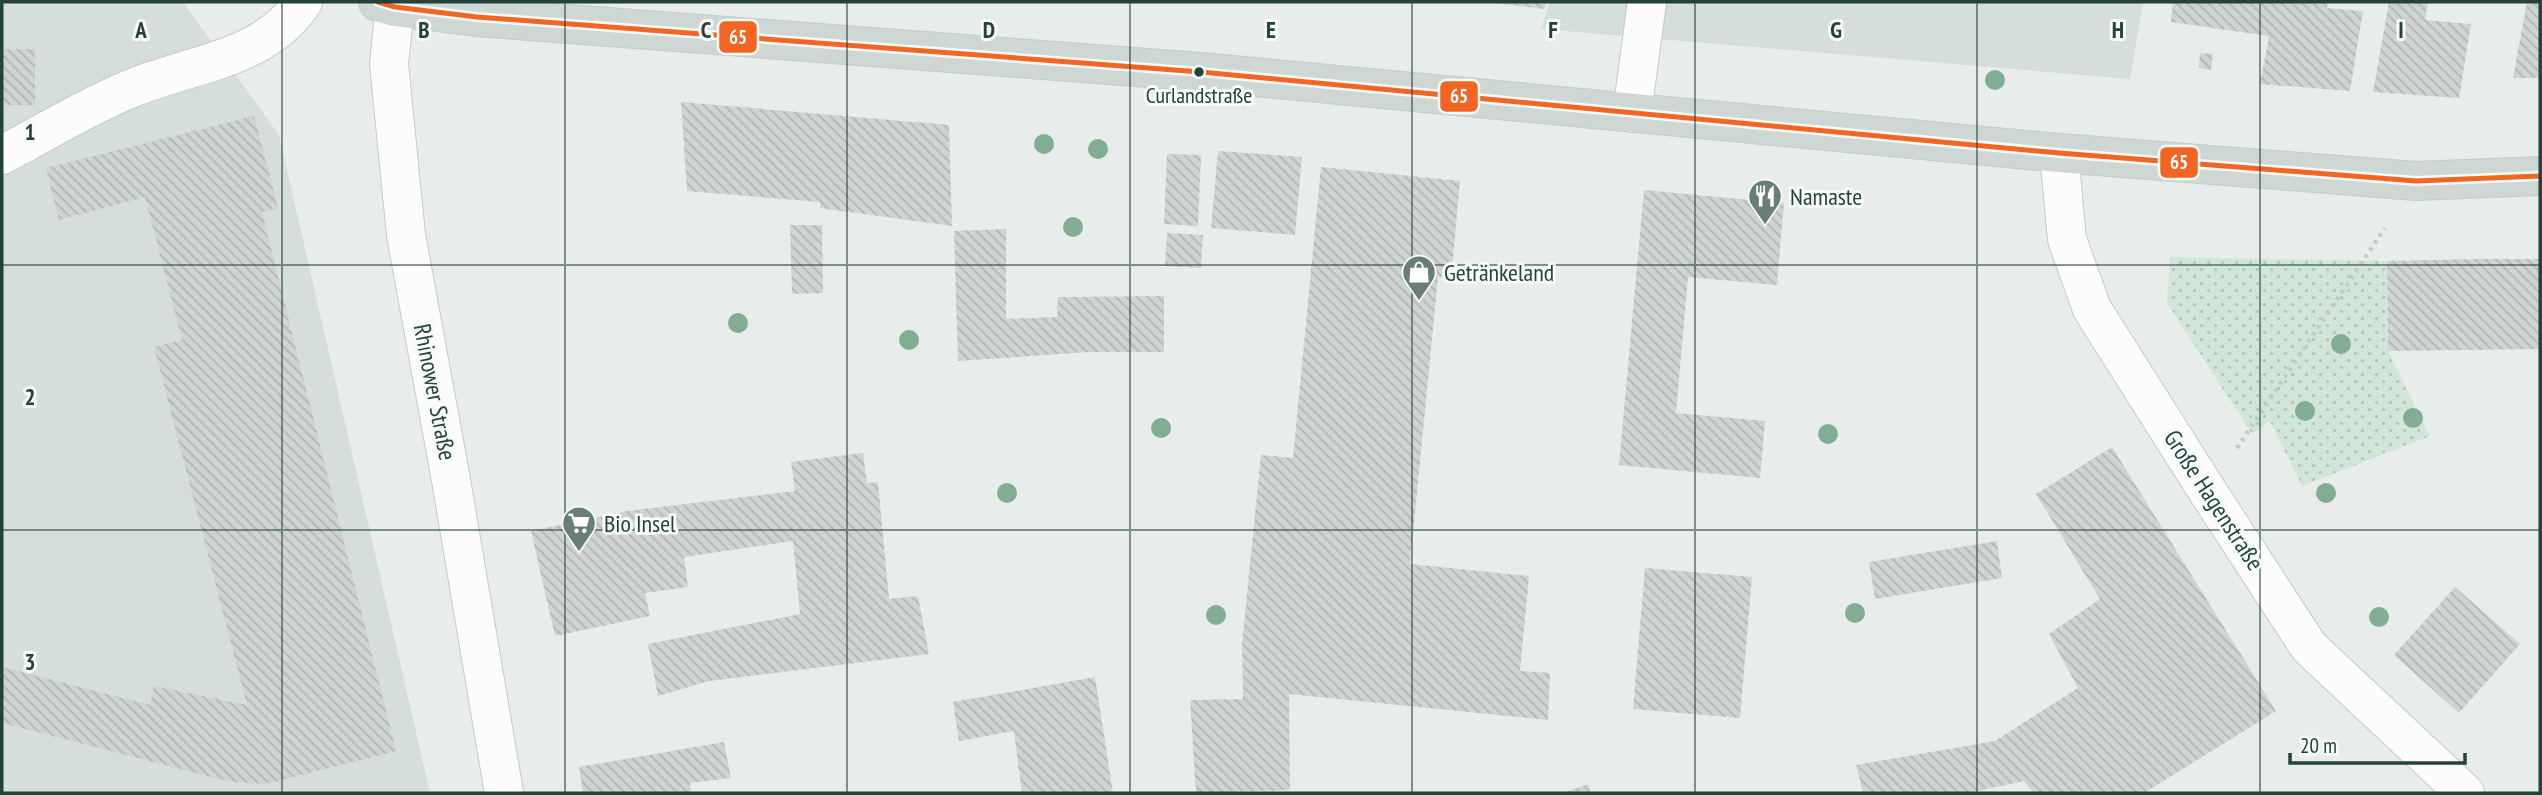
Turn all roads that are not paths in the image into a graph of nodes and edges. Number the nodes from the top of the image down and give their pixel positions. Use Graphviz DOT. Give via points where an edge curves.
graph roads {
  1 [pos="303,2"];
  2 [pos="1647,2"];
  3 [pos="386,5"];
  4 [pos="1632,113"];
  5 [pos="2059,152"];
  6 [pos="2,155"];
  7 [pos="2540,176"];
  8 [pos="504,793"];
  9 [pos="2465,793"];
  1 -- 6 [label="street" via="290,21 226,60 131,88"];
  2 -- 4 [label="street"];
  3 -- 4 [label="main road" via="477,17 1188,71"];
  3 -- 8 [label="street, Rhinower Straße" via="406,235"];
  4 -- 5 [label="main road"];
  5 -- 7 [label="main road" via="2416,181"];
  5 -- 9 [label="street, Große Hagenstraße" via="2067,239 2092,309 2207,492 2309,647"];
}
